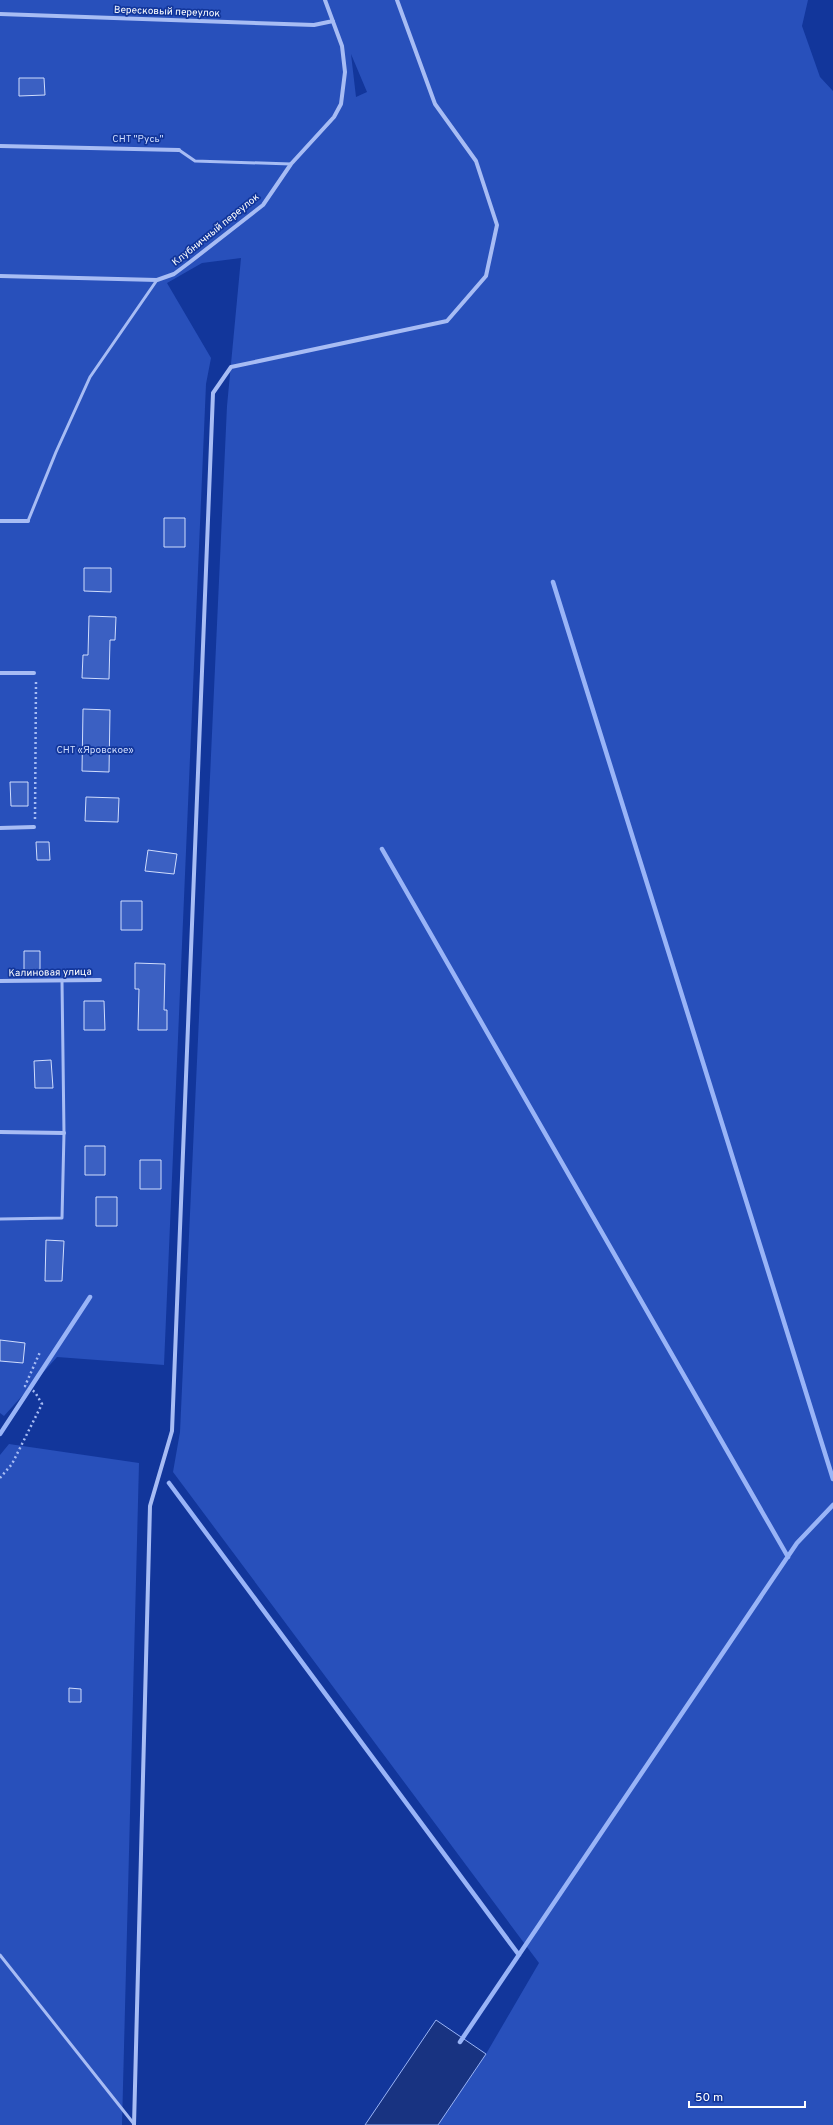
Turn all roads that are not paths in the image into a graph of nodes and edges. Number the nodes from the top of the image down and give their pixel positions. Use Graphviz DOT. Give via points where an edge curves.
graph roads {
  1 [pos="325,0"];
  2 [pos="397,0"];
  3 [pos="0,14"];
  4 [pos="333,21"];
  5 [pos="0,146"];
  6 [pos="179,150"];
  7 [pos="291,164"];
  8 [pos="0,276"];
  9 [pos="157,280"];
  10 [pos="0,521"];
  11 [pos="28,521"];
  12 [pos="0,673"];
  13 [pos="34,673"];
  14 [pos="0,828"];
  15 [pos="34,828"];
  16 [pos="100,980"];
  17 [pos="0,981"];
  18 [pos="62,981"];
  19 [pos="0,1132"];
  20 [pos="64,1133"];
  21 [pos="0,1219"];
  22 [pos="0,1955"];
  23 [pos="134,2125"];
  1 -- 4 [label="street, Клубничный переулок"];
  2 -- 23 [label="street" via="436,104 476,161 497,225 486,276 447,321 231,367 214,393 172,1431 150,1506"];
  3 -- 4 [label="street, Вересковый переулок" via="314,25"];
  4 -- 7 [label="street, Клубничный переулок" via="342,46 345,72 341,104 334,117"];
  5 -- 6 [label="street"];
  6 -- 7 [label="lane" via="195,161"];
  7 -- 9 [label="street, Клубничный переулок" via="263,205 174,274"];
  8 -- 9 [label="street, Клубничный переулок"];
  9 -- 11 [label="lane" via="90,377"];
  10 -- 11 [label="street"];
  12 -- 13 [label="street"];
  14 -- 15 [label="street"];
  16 -- 18 [label="street, Калиновая улица"];
  17 -- 18 [label="street, Калиновая улица"];
  18 -- 20 [label="lane"];
  19 -- 20 [label="street"];
  20 -- 21 [label="lane" via="62,1218"];
  22 -- 23 [label="lane"];
}
